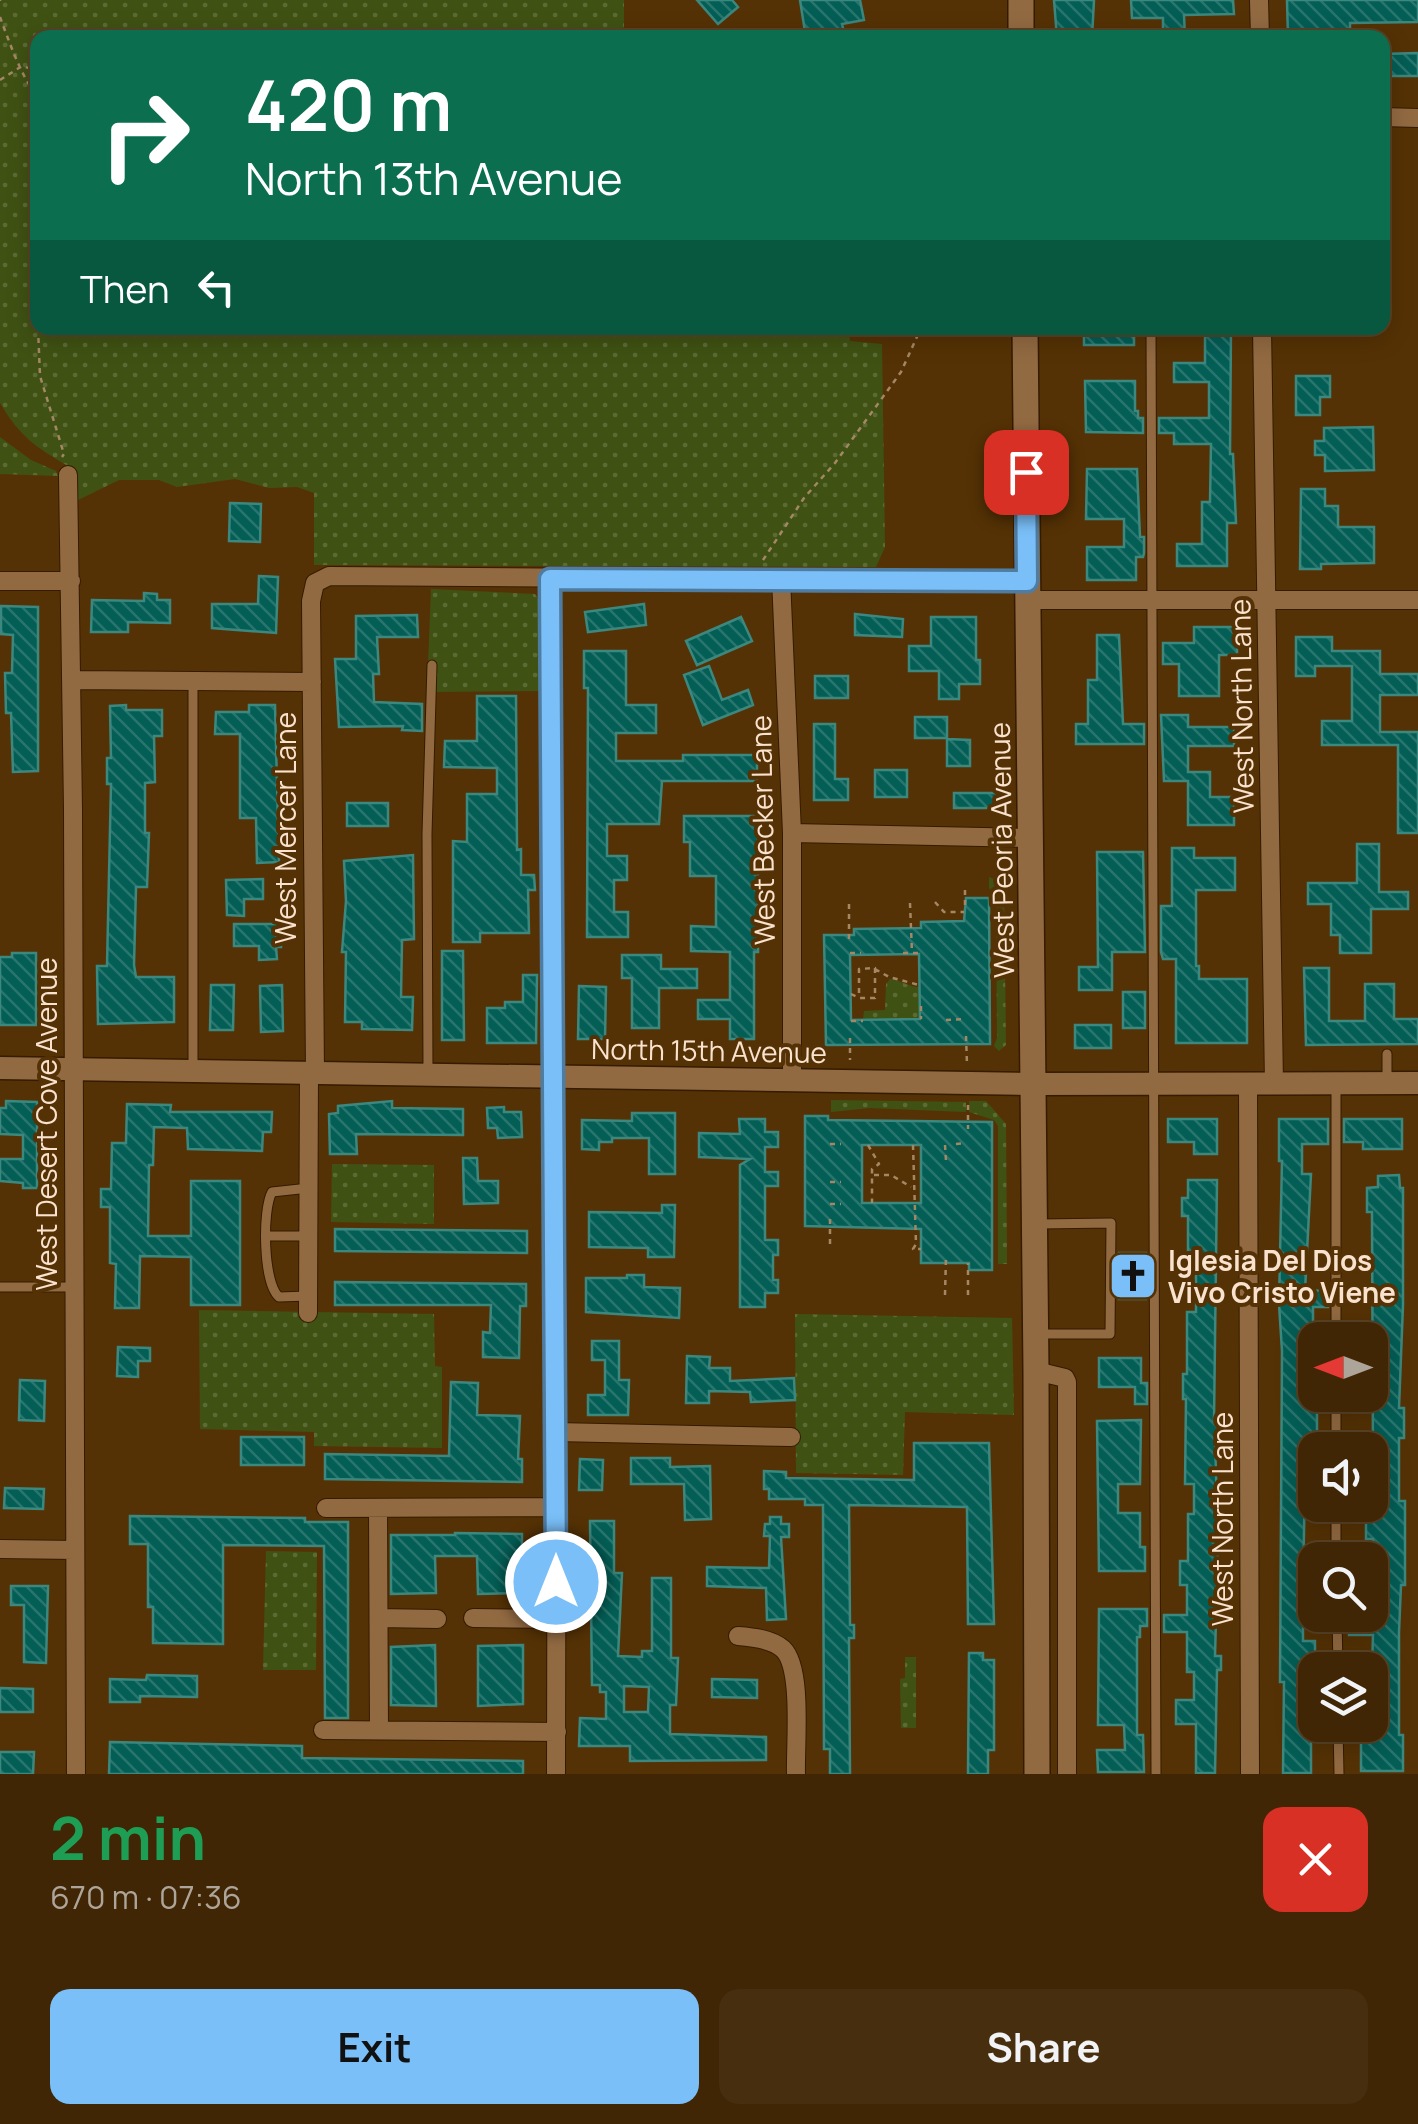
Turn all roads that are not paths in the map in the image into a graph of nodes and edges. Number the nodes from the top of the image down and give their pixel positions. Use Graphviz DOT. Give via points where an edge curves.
graph roads {
  1 [pos="1021,0"];
  2 [pos="1260,0"];
  3 [pos="1022,30"];
  4 [pos="1260,30"];
  5 [pos="1390,118"];
  6 [pos="1418,118"];
  7 [pos="1025,335"];
  8 [pos="1151,335"];
  9 [pos="1262,335"];
  10 [pos="64,469"];
  11 [pos="781,578"];
  12 [pos="550,579"];
  13 [pos="0,581"];
  14 [pos="71,581"];
  15 [pos="1027,590"];
  16 [pos="1154,600"];
  17 [pos="1266,600"];
  18 [pos="1418,600"];
  19 [pos="432,665"];
  20 [pos="72,680"];
  21 [pos="193,681"];
  22 [pos="312,682"];
  23 [pos="792,834"];
  24 [pos="1032,838"];
  25 [pos="1388,1054"];
  26 [pos="0,1068"];
  27 [pos="74,1070"];
  28 [pos="194,1072"];
  29 [pos="312,1073"];
  30 [pos="428,1075"];
  31 [pos="553,1078"];
  32 [pos="792,1082"];
  33 [pos="1156,1083"];
  34 [pos="1387,1083"];
  35 [pos="1418,1083"];
  36 [pos="1032,1084"];
  37 [pos="1248,1084"];
  38 [pos="1274,1084"];
  39 [pos="1336,1084"];
  40 [pos="309,1188"];
  41 [pos="1034,1224"];
  42 [pos="267,1236"];
  43 [pos="308,1236"];
  44 [pos="0,1287"];
  45 [pos="74,1287"];
  46 [pos="308,1305"];
  47 [pos="1336,1322"];
  48 [pos="1036,1334"];
  49 [pos="1036,1371"];
  50 [pos="556,1432"];
  51 [pos="790,1436"];
  52 [pos="556,1507"];
  53 [pos="326,1508"];
  54 [pos="378,1508"];
  55 [pos="0,1549"];
  56 [pos="75,1550"];
  57 [pos="378,1618"];
  58 [pos="474,1618"];
  59 [pos="437,1619"];
  60 [pos="557,1619"];
  61 [pos="738,1636"];
  62 [pos="323,1730"];
  63 [pos="378,1730"];
  64 [pos="557,1732"];
  65 [pos="1338,1742"];
  66 [pos="76,1774"];
  67 [pos="556,1774"];
  68 [pos="796,1774"];
  69 [pos="1037,1774"];
  70 [pos="1067,1774"];
  71 [pos="1156,1774"];
  72 [pos="1250,1774"];
  73 [pos="1339,1774"];
  1 -- 3 [label="main road"];
  2 -- 4 [label="street"];
  5 -- 6 [label="street"];
  7 -- 15 [label="main road, West Peoria Avenue"];
  8 -- 16 [label="lane"];
  9 -- 17 [label="street, West North Lane"];
  10 -- 14 [label="street, West Desert Cove Avenue"];
  11 -- 12 [label="street"];
  11 -- 15 [label="street"];
  11 -- 23 [label="street, West Becker Lane"];
  12 -- 22 [label="street, West Mercer Lane" via="329,576 315,583 311,601"];
  12 -- 31 [label="street"];
  13 -- 14 [label="street"];
  14 -- 20 [label="street, West Desert Cove Avenue"];
  15 -- 16 [label="street"];
  15 -- 24 [label="main road, West Peoria Avenue"];
  16 -- 17 [label="street"];
  16 -- 33 [label="lane"];
  17 -- 18 [label="street"];
  17 -- 38 [label="street, West North Lane"];
  19 -- 30 [label="lane"];
  20 -- 21 [label="street"];
  20 -- 27 [label="street, West Desert Cove Avenue"];
  21 -- 22 [label="street"];
  21 -- 28 [label="lane"];
  22 -- 29 [label="street, West Mercer Lane"];
  23 -- 24 [label="street"];
  23 -- 32 [label="street, West Becker Lane"];
  24 -- 36 [label="main road, West Peoria Avenue"];
  25 -- 34 [label="lane"];
  26 -- 27 [label="street, North 15th Avenue"];
  27 -- 28 [label="street, North 15th Avenue"];
  27 -- 45 [label="street, West Desert Cove Avenue"];
  28 -- 29 [label="street, North 15th Avenue"];
  29 -- 30 [label="street, North 15th Avenue"];
  29 -- 40 [label="street, West Mercer Lane"];
  30 -- 31 [label="street, North 15th Avenue"];
  31 -- 32 [label="street, North 15th Avenue"];
  31 -- 50 [label="street"];
  32 -- 36 [label="street, North 15th Avenue"];
  33 -- 36 [label="street, North 15th Avenue"];
  33 -- 37 [label="street, North 15th Avenue"];
  33 -- 71 [label="lane"];
  34 -- 35 [label="street, North 15th Avenue"];
  34 -- 39 [label="street, North 15th Avenue"];
  36 -- 41 [label="main road, West Peoria Avenue"];
  37 -- 38 [label="street, North 15th Avenue"];
  37 -- 72 [label="street, West North Lane"];
  38 -- 39 [label="street, North 15th Avenue"];
  39 -- 47 [label="lane"];
  40 -- 42 [label="lane" via="272,1192"];
  40 -- 43 [label="street, West Mercer Lane"];
  41 -- 48 [label="main road, West Peoria Avenue"];
  41 -- 48 [label="lane" via="1111,1222 1110,1334"];
  42 -- 43 [label="lane"];
  42 -- 46 [label="lane" via="274,1293"];
  43 -- 46 [label="street, West Mercer Lane"];
  44 -- 45 [label="lane"];
  45 -- 56 [label="street, West Desert Cove Avenue"];
  48 -- 49 [label="main road, West Peoria Avenue"];
  49 -- 69 [label="main road, West Peoria Avenue"];
  49 -- 70 [label="street" via="1067,1382"];
  50 -- 51 [label="street"];
  50 -- 52 [label="street"];
  52 -- 54 [label="street"];
  52 -- 60 [label="street"];
  53 -- 54 [label="street"];
  54 -- 57 [label="street"];
  55 -- 56 [label="street"];
  56 -- 66 [label="street, West Desert Cove Avenue"];
  57 -- 59 [label="street"];
  57 -- 63 [label="street"];
  58 -- 60 [label="street"];
  60 -- 64 [label="street"];
  61 -- 68 [label="street" via="780,1646 792,1661"];
  62 -- 63 [label="street"];
  63 -- 64 [label="street"];
  64 -- 67 [label="street"];
  65 -- 73 [label="lane"];
}
